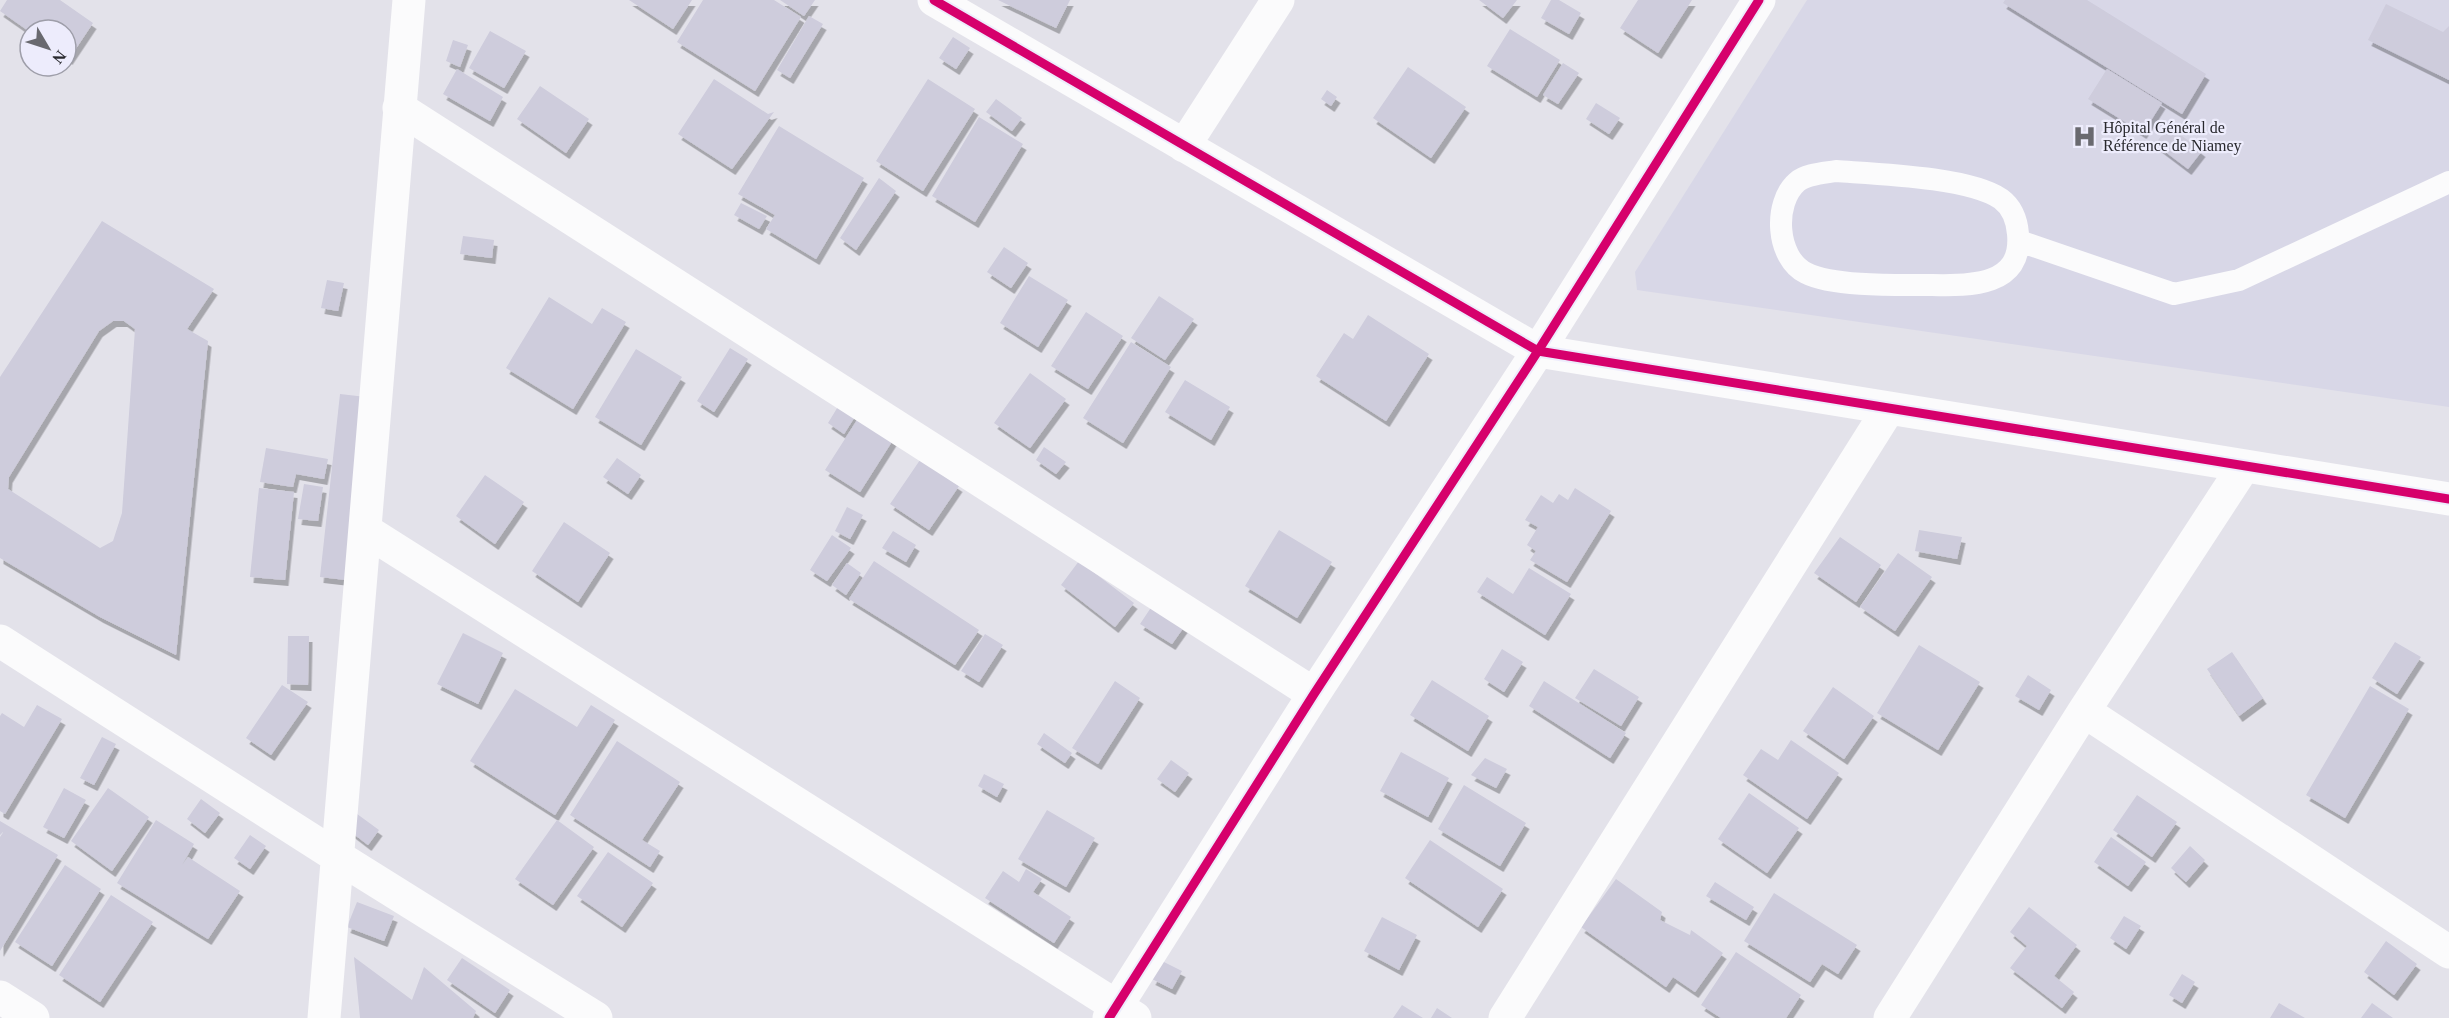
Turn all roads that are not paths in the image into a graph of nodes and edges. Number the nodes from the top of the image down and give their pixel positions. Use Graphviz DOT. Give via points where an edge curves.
graph roads {
  1 [pos="409,0"];
  2 [pos="934,0"];
  3 [pos="1278,0"];
  4 [pos="1759,0"];
  5 [pos="399,108"];
  6 [pos="1184,146"];
  7 [pos="2449,182"];
  8 [pos="2019,241"];
  9 [pos="1538,351"];
  10 [pos="1889,408"];
  11 [pos="2244,466"];
  12 [pos="2449,499"];
  13 [pos="365,531"];
  14 [pos="0,641"];
  15 [pos="1314,694"];
  16 [pos="2084,711"];
  17 [pos="338,857"];
  18 [pos="2449,952"];
  19 [pos="0,997"];
  20 [pos="1120,1014"];
  21 [pos="33,1018"];
  22 [pos="324,1018"];
  23 [pos="596,1018"];
  24 [pos="1505,1018"];
  25 [pos="1890,1018"];
  1 -- 5 [label="street"];
  2 -- 6 [label="street"];
  3 -- 6 [label="street"];
  4 -- 9 [label="street"];
  5 -- 13 [label="street"];
  5 -- 15 [label="street"];
  6 -- 9 [label="street"];
  7 -- 8 [label="lane" via="2239,280 2174,294"];
  8 -- 8 [label="lane" via="2012,268 1997,279 1957,286 1836,281 1806,273 1792,260 1782,242 1781,223 1784,204 1797,182 1826,173 1859,173 1976,188 2001,200 2011,210 2017,221"];
  9 -- 10 [label="street"];
  9 -- 15 [label="street"];
  10 -- 11 [label="street"];
  10 -- 24 [label="street"];
  11 -- 12 [label="street"];
  11 -- 16 [label="street"];
  13 -- 17 [label="street"];
  13 -- 20 [label="street"];
  14 -- 17 [label="street"];
  15 -- 20 [label="street"];
  16 -- 18 [label="street"];
  16 -- 25 [label="street"];
  17 -- 22 [label="street"];
  17 -- 23 [label="street"];
  19 -- 21 [label="street"];
}
